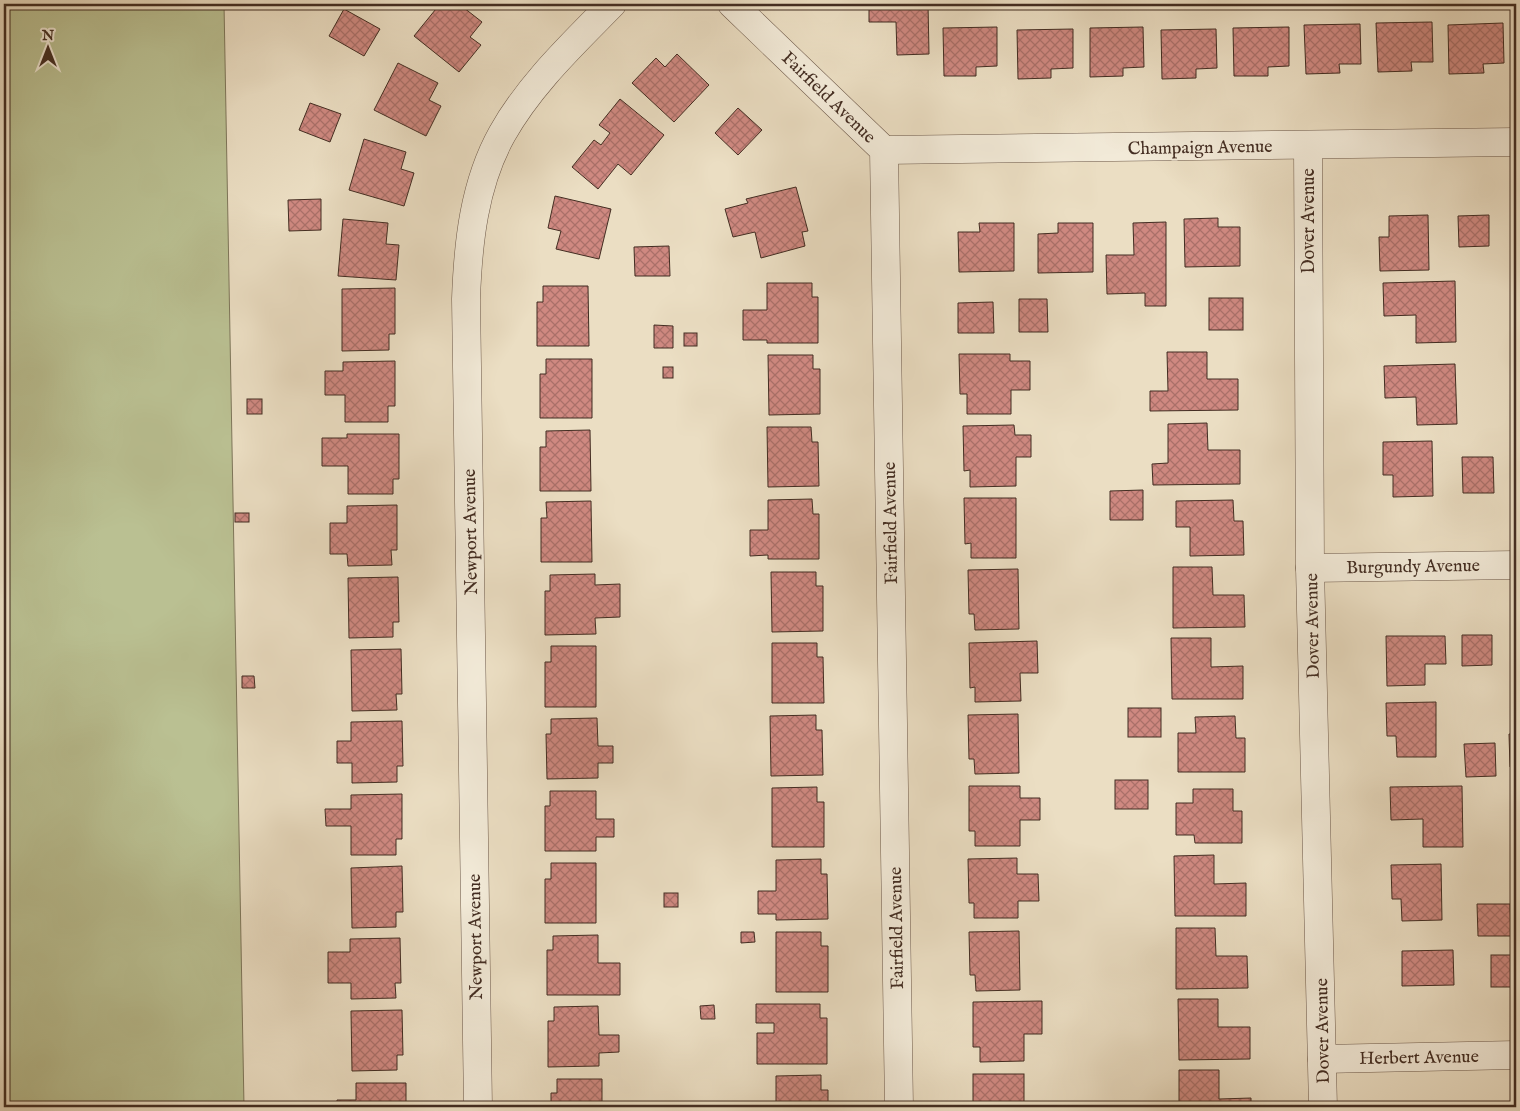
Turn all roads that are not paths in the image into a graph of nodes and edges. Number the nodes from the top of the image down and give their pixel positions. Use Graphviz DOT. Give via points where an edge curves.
graph roads {
  1 [pos="612,4"];
  2 [pos="732,4"];
  3 [pos="1516,142"];
  4 [pos="1308,145"];
  5 [pos="884,150"];
  6 [pos="1516,564"];
  7 [pos="1310,568"];
  8 [pos="1516,1055"];
  9 [pos="1322,1058"];
  10 [pos="478,1107"];
  11 [pos="899,1107"];
  12 [pos="1323,1107"];
  1 -- 10 [label="street, Newport Avenue" via="546,72 502,133 478,195 468,252 466,299"];
  2 -- 5 [label="street, Fairfield Avenue"];
  3 -- 4 [label="street, Champaign Avenue"];
  4 -- 5 [label="street, Champaign Avenue"];
  4 -- 7 [label="street, Dover Avenue"];
  5 -- 11 [label="street, Fairfield Avenue"];
  6 -- 7 [label="street, Burgundy Avenue"];
  7 -- 9 [label="street, Dover Avenue"];
  8 -- 9 [label="street, Herbert Avenue"];
  9 -- 12 [label="street, Dover Avenue"];
}
